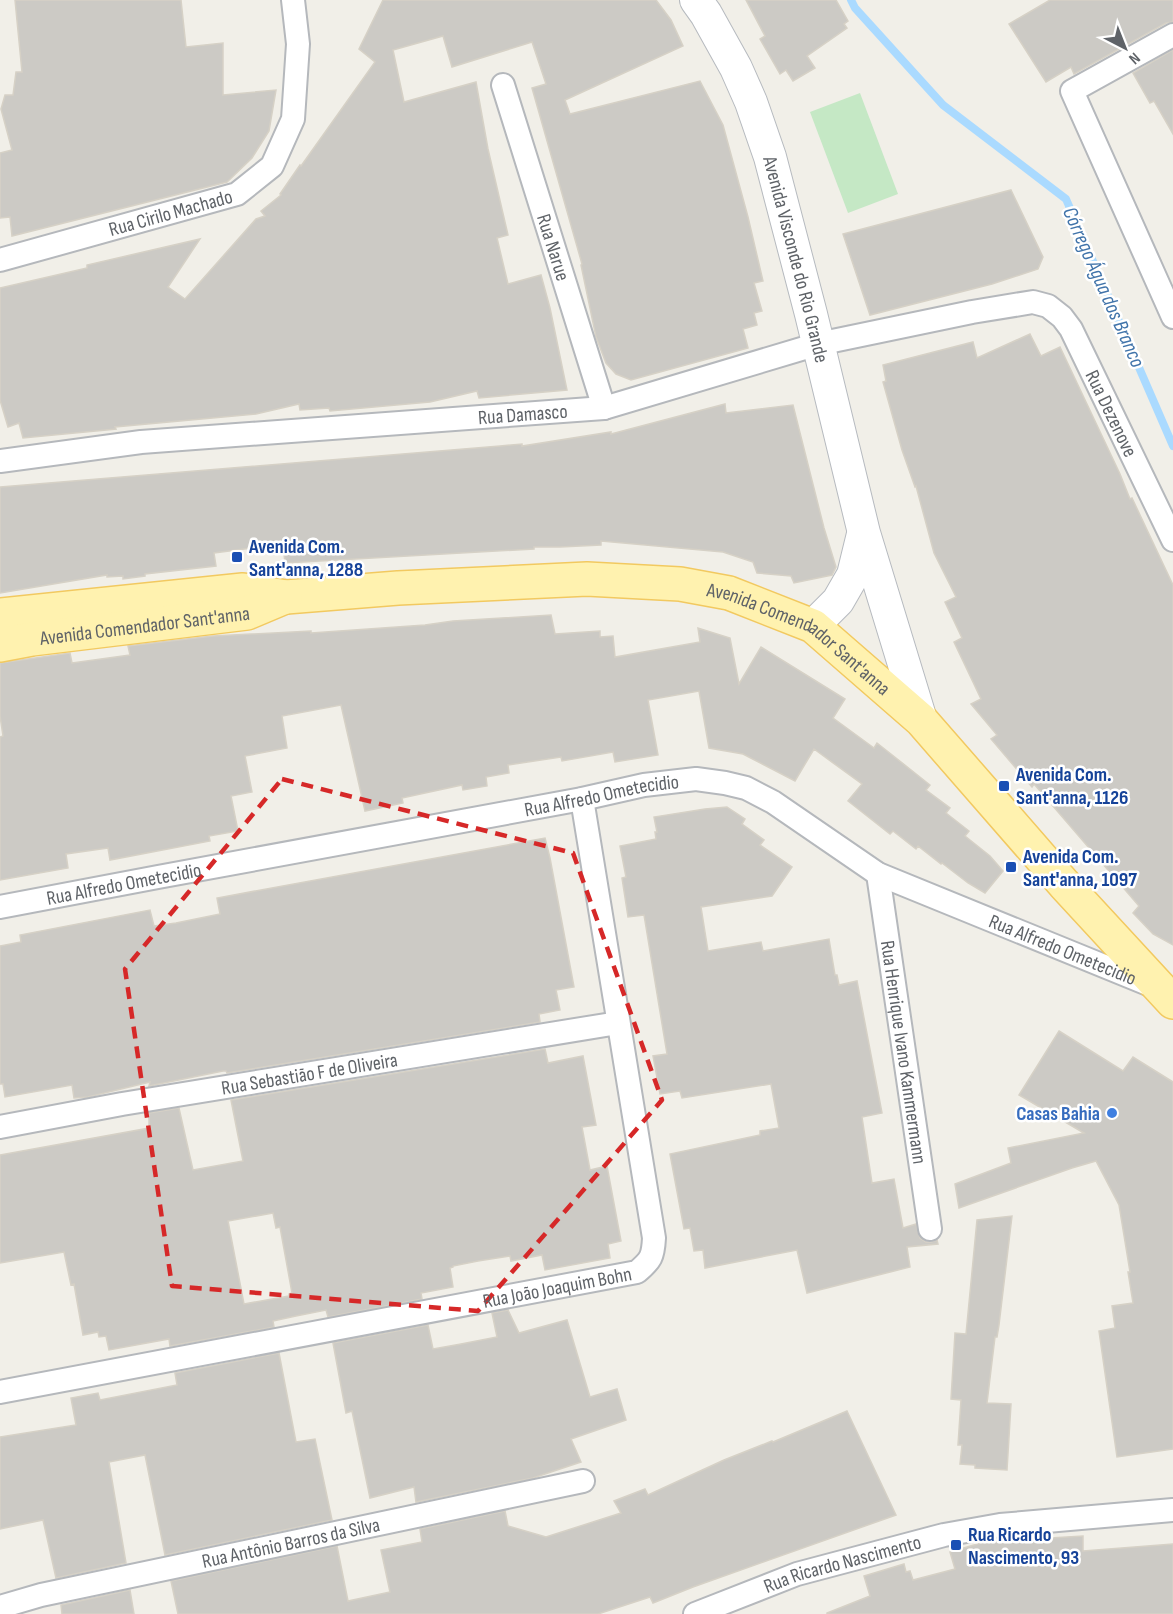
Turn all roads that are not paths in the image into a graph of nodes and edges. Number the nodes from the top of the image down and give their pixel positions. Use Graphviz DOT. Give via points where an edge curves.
graph roads {
  1 [pos="293,0"];
  2 [pos="696,0"];
  3 [pos="1173,35"];
  4 [pos="503,85"];
  5 [pos="0,260"];
  6 [pos="1033,302"];
  7 [pos="1173,317"];
  8 [pos="818,344"];
  9 [pos="603,408"];
  10 [pos="0,461"];
  11 [pos="864,533"];
  12 [pos="1173,540"];
  13 [pos="286,597"];
  14 [pos="0,615"];
  15 [pos="813,626"];
  16 [pos="0,645"];
  17 [pos="921,720"];
  18 [pos="582,799"];
  19 [pos="878,874"];
  20 [pos="0,907"];
  21 [pos="1170,993"];
  22 [pos="618,1023"];
  23 [pos="0,1127"];
  24 [pos="930,1230"];
  25 [pos="0,1392"];
  26 [pos="583,1481"];
  27 [pos="1173,1510"];
  28 [pos="0,1607"];
  29 [pos="695,1614"];
  1 -- 5 [label="street, Rua Cirilo Machado" via="298,44 293,119 272,166 237,194"];
  2 -- 8 [label="street, Avenida Visconde do Rio Grande" via="751,102 770,157"];
  3 -- 7 [label="street" via="1072,91"];
  4 -- 9 [label="street, Rua Narue"];
  6 -- 8 [label="street, Rua Damasco"];
  6 -- 12 [label="street, Rua Dezenove" via="1048,306 1071,329"];
  8 -- 9 [label="street, Rua Damasco"];
  8 -- 11 [label="street, Avenida Visconde do Rio Grande"];
  9 -- 10 [label="street, Rua Damasco" via="141,442"];
  11 -- 15 [label="street, Avenida Visconde do Rio Grande" via="854,575 838,601"];
  11 -- 17 [label="street, Avenida Visconde do Rio Grande"];
  13 -- 14 [label="main road, Avenida Comendador Sant'anna" via="243,590"];
  13 -- 15 [label="main road, Avenida Comendador Sant'anna" via="586,579 638,581 729,593"];
  13 -- 16 [label="main road, Avenida Comendador Sant'anna" via="247,613"];
  15 -- 17 [label="main road, Avenida Comendador Sant'anna"];
  17 -- 21 [label="main road, Avenida Comendador Sant'anna" via="1064,884"];
  18 -- 19 [label="street, Rua Alfredo Ometecidio" via="644,785 696,779 736,785 773,802"];
  18 -- 20 [label="street, Rua Alfredo Ometecidio"];
  18 -- 22 [label="street, Rua João Joaquim Bohn"];
  19 -- 21 [label="street, Rua Alfredo Ometecidio"];
  19 -- 24 [label="street, Rua Henrique Ivano Kammermann"];
  22 -- 23 [label="street, Rua Sebastião F de Oliveira"];
  22 -- 25 [label="street, Rua João Joaquim Bohn" via="654,1238 650,1261 637,1272"];
  26 -- 28 [label="street, Rua Antônio Barros da Silva" via="41,1595"];
  27 -- 29 [label="street, Rua Ricardo Nascimento" via="1000,1525 944,1535 797,1574"];
}
